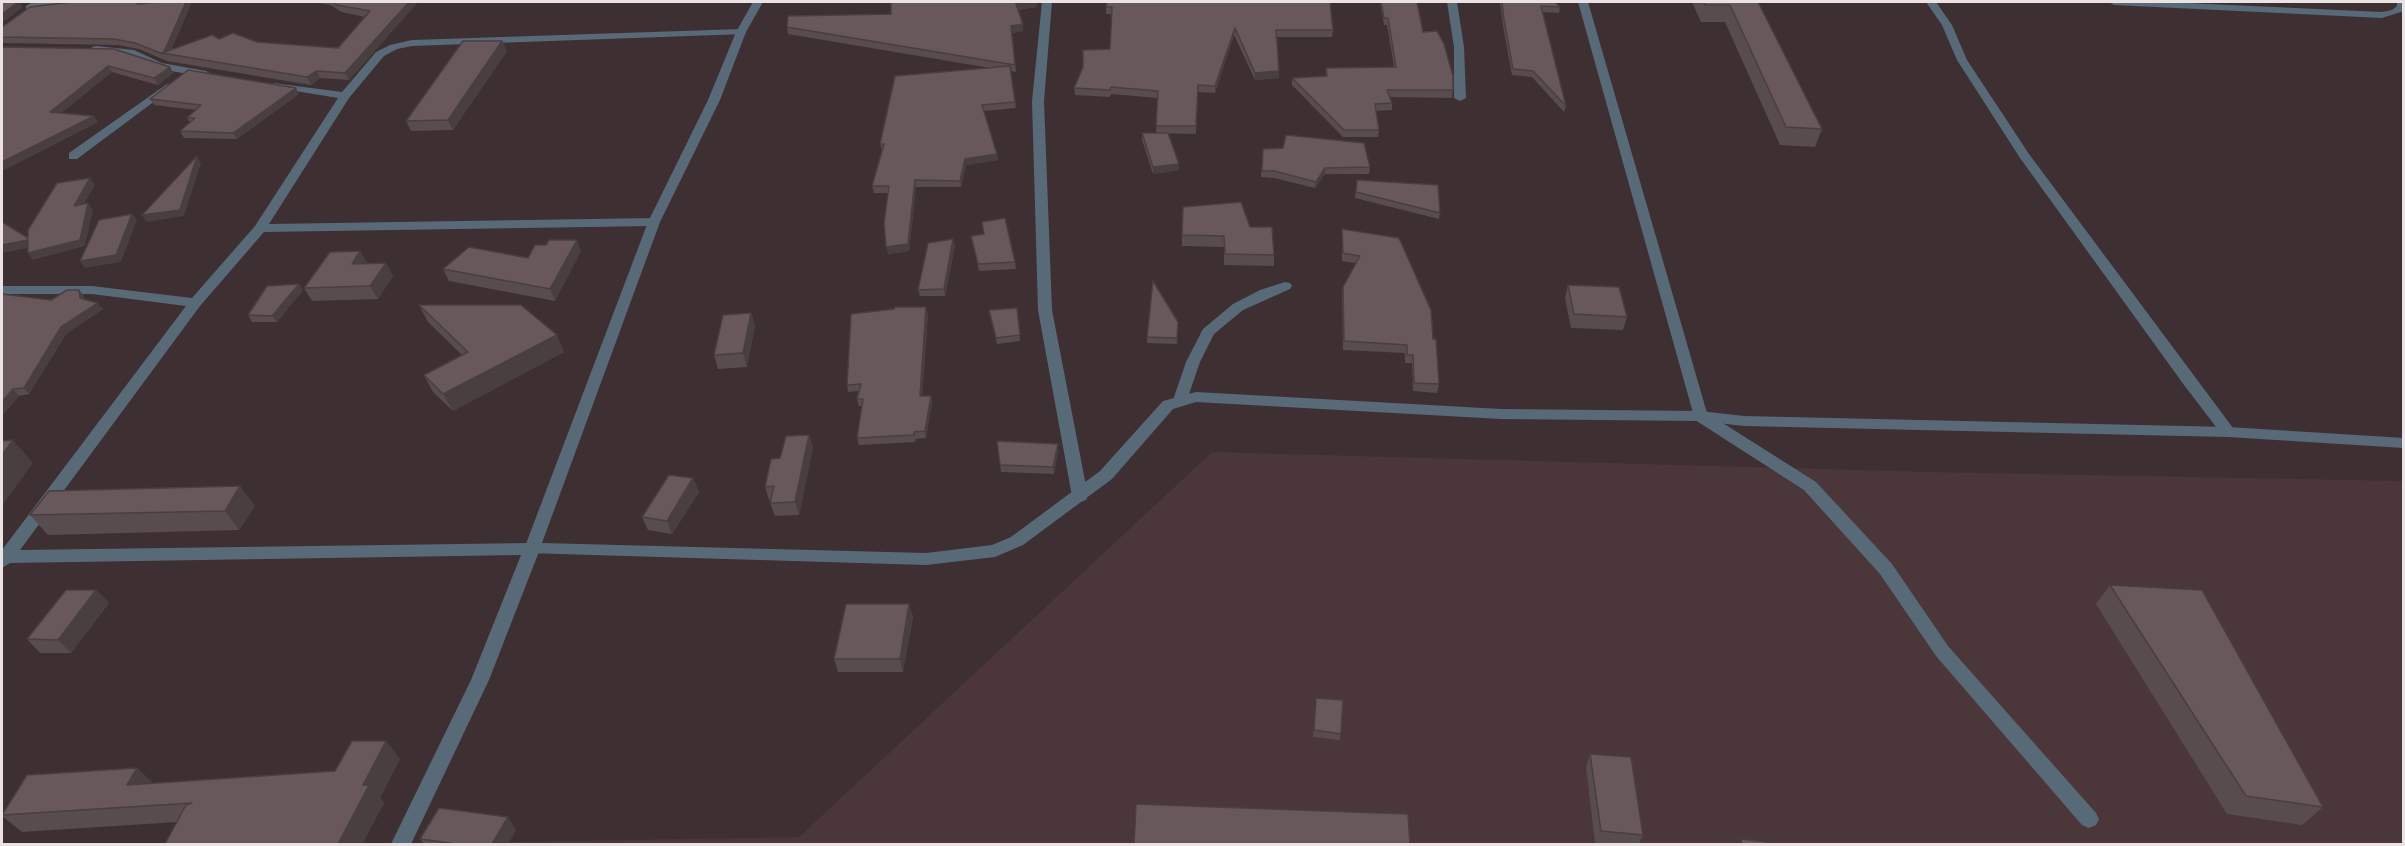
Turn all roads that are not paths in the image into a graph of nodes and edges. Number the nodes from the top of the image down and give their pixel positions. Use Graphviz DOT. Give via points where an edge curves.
graph roads {
  1 [pos="77,2"];
  2 [pos="758,2"];
  3 [pos="1047,2"];
  4 [pos="1452,2"];
  5 [pos="1583,2"];
  6 [pos="1930,2"];
  7 [pos="2114,2"];
  8 [pos="2402,2"];
  9 [pos="2205,4"];
  10 [pos="31,8"];
  11 [pos="741,32"];
  12 [pos="85,49"];
  13 [pos="188,71"];
  14 [pos="220,76"];
  15 [pos="262,82"];
  16 [pos="345,96"];
  17 [pos="1460,98"];
  18 [pos="73,156"];
  19 [pos="654,222"];
  20 [pos="260,228"];
  21 [pos="1285,286"];
  22 [pos="2,290"];
  23 [pos="195,303"];
  24 [pos="1180,400"];
  25 [pos="1700,416"];
  26 [pos="2228,432"];
  27 [pos="2403,443"];
  28 [pos="1080,496"];
  29 [pos="532,549"];
  30 [pos="3,559"];
  31 [pos="2089,819"];
  32 [pos="401,844"];
  1 -- 10 [label="street"];
  2 -- 11 [label="street"];
  3 -- 28 [label="street" via="1038,101 1045,310"];
  4 -- 17 [label="street" via="1459,47"];
  5 -- 25 [label="street"];
  6 -- 26 [label="street" via="1947,25 1962,60 2024,155"];
  7 -- 9 [label="street"];
  8 -- 9 [label="street" via="2395,12 2382,15"];
  11 -- 16 [label="street" via="403,44 380,54"];
  11 -- 19 [label="street" via="714,100"];
  12 -- 13 [label="street" via="134,53 159,66"];
  13 -- 14 [label="street"];
  13 -- 18 [label="street"];
  15 -- 16 [label="street"];
  16 -- 20 [label="street"];
  19 -- 20 [label="street"];
  19 -- 29 [label="street"];
  20 -- 23 [label="street"];
  21 -- 24 [label="street" via="1238,307 1208,332"];
  22 -- 23 [label="street" via="92,290"];
  23 -- 30 [label="street"];
  24 -- 25 [label="street" via="1196,397 1501,414"];
  24 -- 28 [label="street" via="1156,416 1124,456"];
  25 -- 26 [label="street" via="1744,421"];
  25 -- 31 [label="street" via="1810,486 1886,568 1942,651"];
  26 -- 27 [label="street"];
  28 -- 29 [label="street" via="1017,541 967,556 926,559"];
  29 -- 30 [label="street"];
  29 -- 32 [label="street" via="480,680"];
}
